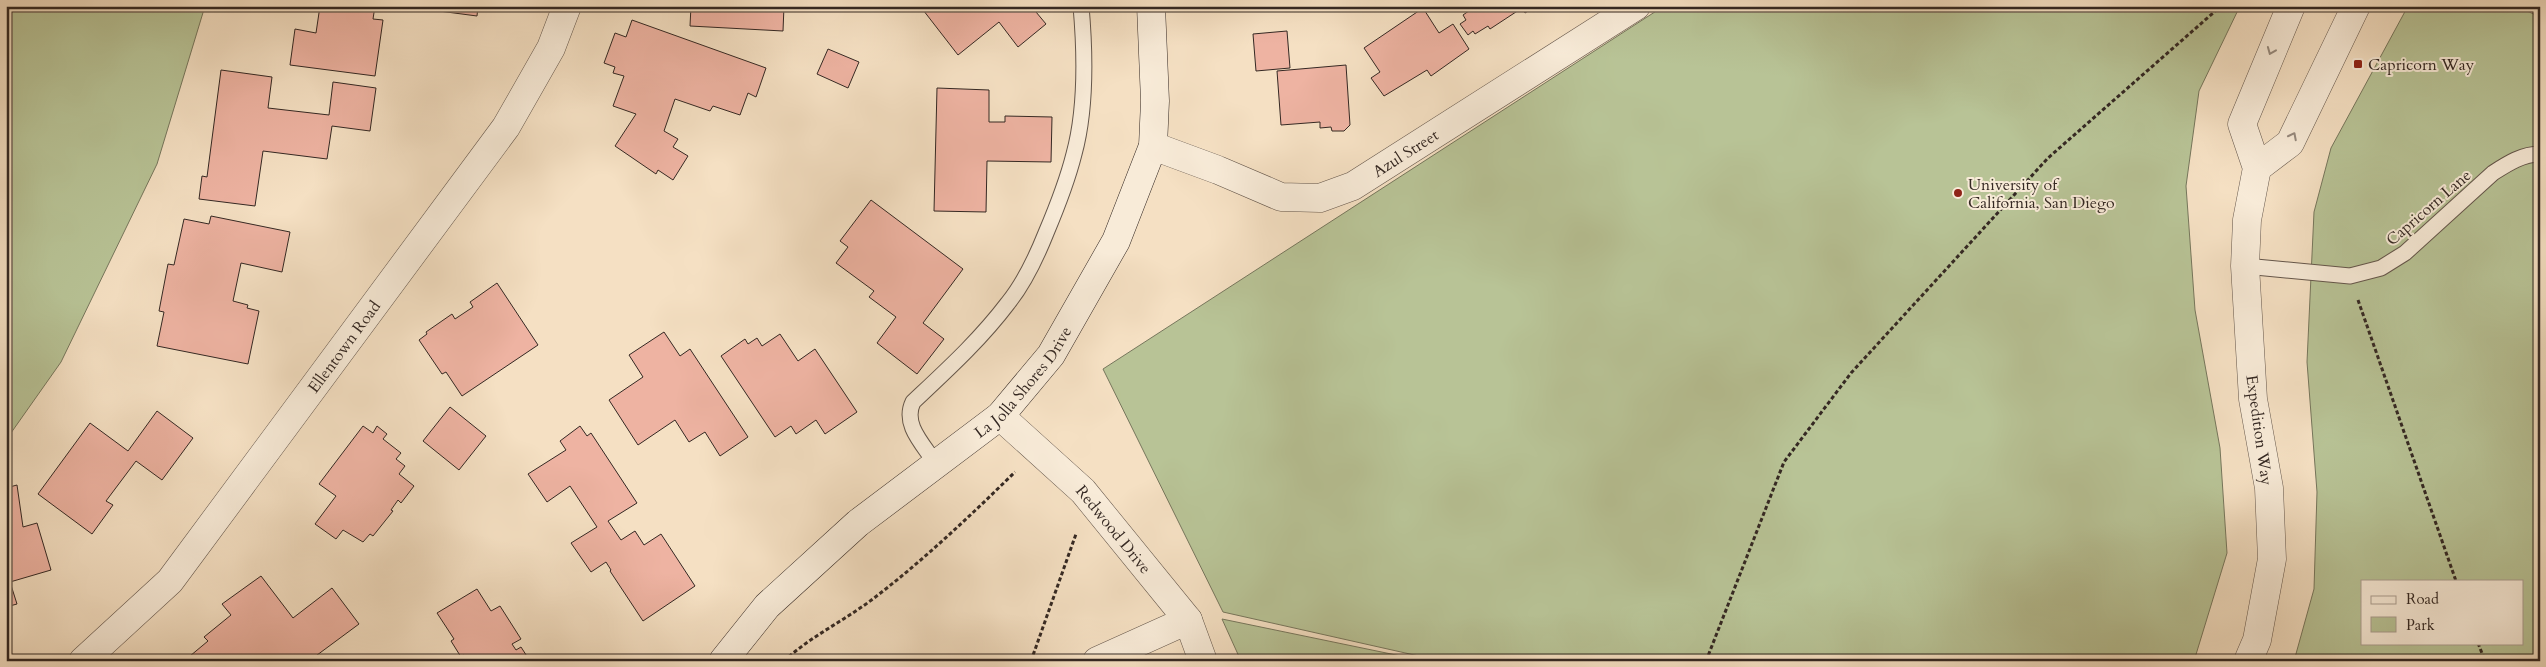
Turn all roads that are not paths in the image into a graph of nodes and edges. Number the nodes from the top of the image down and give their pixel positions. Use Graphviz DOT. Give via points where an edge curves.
graph roads {
  1 [pos="567,6"];
  2 [pos="1081,6"];
  3 [pos="1151,6"];
  4 [pos="1636,6"];
  5 [pos="2291,6"];
  6 [pos="2356,6"];
  7 [pos="1153,146"];
  8 [pos="2540,154"];
  9 [pos="2257,168"];
  10 [pos="2245,266"];
  11 [pos="1000,416"];
  12 [pos="936,464"];
  13 [pos="1188,620"];
  14 [pos="83,661"];
  15 [pos="723,661"];
  16 [pos="1097,661"];
  17 [pos="1203,661"];
  18 [pos="2248,661"];
  1 -- 14 [label="street, Ellentown Road" via="551,48 500,135 170,581"];
  2 -- 12 [label="lane" via="1080,116 1075,152 1062,197 1031,269 1010,302 978,341 914,402 909,411 911,426"];
  3 -- 7 [label="street, La Jolla Shores Drive" via="1155,101"];
  4 -- 7 [label="street, Azul Street" via="1353,186 1320,198 1281,197"];
  5 -- 9 [label="street, Expedition Way, one-way" via="2242,124"];
  9 -- 6 [label="street, one-way" via="2290,143"];
  7 -- 11 [label="street, La Jolla Shores Drive" via="1116,241 1051,355"];
  8 -- 10 [label="lane, Capricorn Lane" via="2509,162 2493,173 2406,253 2381,268 2350,276"];
  9 -- 10 [label="street, Expedition Way" via="2247,220"];
  10 -- 18 [label="street, Expedition Way" via="2253,399 2269,488 2272,559 2257,640"];
  11 -- 12 [label="street, La Jolla Shores Drive"];
  11 -- 13 [label="street, Redwood Drive" via="1083,491"];
  12 -- 15 [label="street, La Jolla Shores Drive" via="858,523 767,606"];
  13 -- 16 [label="street"];
  13 -- 17 [label="street, Redwood Drive"];
}
